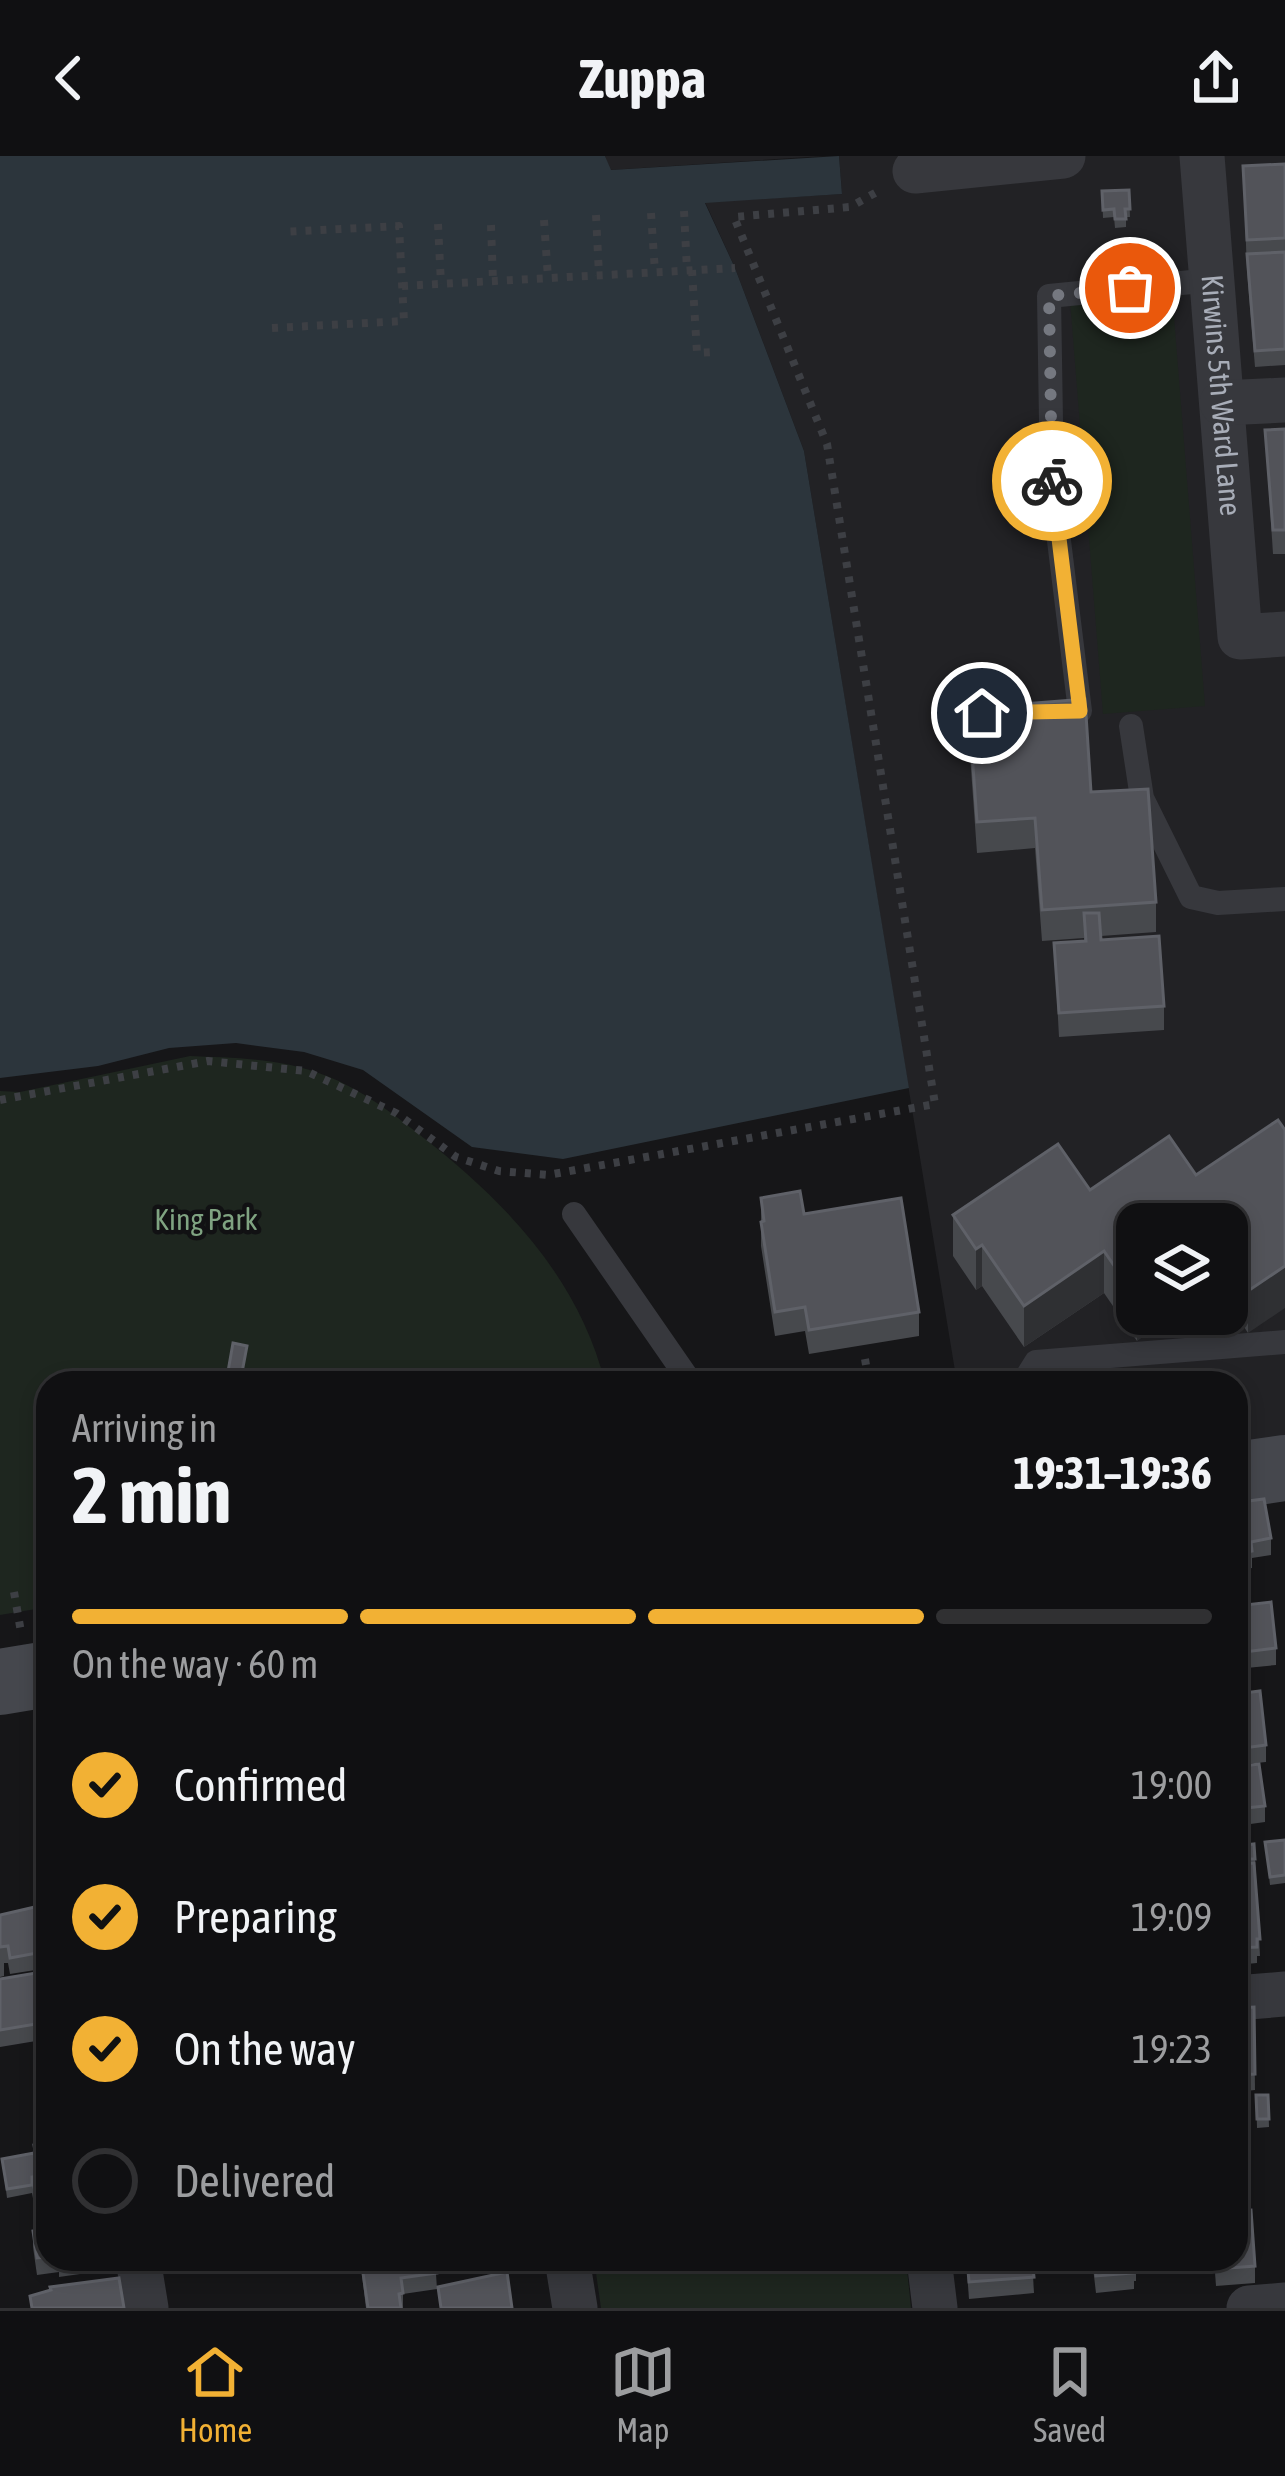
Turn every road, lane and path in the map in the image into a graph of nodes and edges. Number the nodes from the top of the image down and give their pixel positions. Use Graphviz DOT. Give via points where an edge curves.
graph roads {
  1 [pos="1064,156"];
  2 [pos="1202,156"];
  3 [pos="915,171"];
  4 [pos="684,211"];
  5 [pos="651,213"];
  6 [pos="596,215"];
  7 [pos="544,220"];
  8 [pos="438,224"];
  9 [pos="491,224"];
  10 [pos="282,232"];
  11 [pos="735,268"];
  12 [pos="689,270"];
  13 [pos="655,272"];
  14 [pos="599,275"];
  15 [pos="548,278"];
  16 [pos="1212,280"];
  17 [pos="493,281"];
  18 [pos="441,284"];
  19 [pos="402,286"];
  20 [pos="272,328"];
  21 [pos="714,352"];
  22 [pos="1285,400"];
  23 [pos="1222,404"];
  24 [pos="1263,635"];
  25 [pos="1041,712"];
  26 [pos="1131,726"];
  27 [pos="1285,899"];
  28 [pos="0,1100"];
  29 [pos="574,1214"];
  30 [pos="1285,1342"];
  31 [pos="865,1359"];
  32 [pos="683,1371"];
  33 [pos="867,1371"];
  34 [pos="1030,1371"];
  35 [pos="1285,1994"];
  36 [pos="1248,1996"];
  37 [pos="140,2271"];
  38 [pos="569,2271"];
  39 [pos="930,2271"];
  40 [pos="1285,2306"];
  41 [pos="146,2308"];
  42 [pos="575,2308"];
  43 [pos="934,2308"];
  44 [pos="1249,2308"];
  1 -- 3 [label="street"];
  2 -- 16 [label="street, Kirwins 5th Ward Lane"];
  3 -- 28 [label="path" via="850,207 734,217 827,445 934,1104 548,1174 499,1172 456,1157 395,1113 306,1071 208,1061"];
  4 -- 12 [label="path"];
  5 -- 13 [label="path"];
  6 -- 14 [label="path"];
  7 -- 15 [label="path"];
  8 -- 18 [label="path"];
  9 -- 17 [label="path"];
  10 -- 19 [label="path" via="399,226"];
  11 -- 12 [label="path"];
  12 -- 13 [label="path"];
  12 -- 21 [label="path" via="697,353"];
  13 -- 14 [label="path"];
  14 -- 15 [label="path"];
  15 -- 17 [label="path"];
  16 -- 23 [label="street, Kirwins 5th Ward Lane"];
  16 -- 25 [label="lane" via="1049,296 1052,484 1080,711"];
  17 -- 18 [label="path"];
  18 -- 19 [label="path"];
  19 -- 20 [label="path" via="404,321"];
  22 -- 23 [label="street"];
  23 -- 24 [label="street, Kirwins 5th Ward Lane"];
  26 -- 27 [label="lane" via="1142,798 1191,897"];
  29 -- 32 [label="lane"];
  30 -- 34 [label="lane" via="1036,1362"];
  31 -- 33 [label="path"];
  35 -- 36 [label="street"];
  37 -- 41 [label="street"];
  38 -- 42 [label="street"];
  39 -- 43 [label="street"];
  40 -- 44 [label="street"];
}
